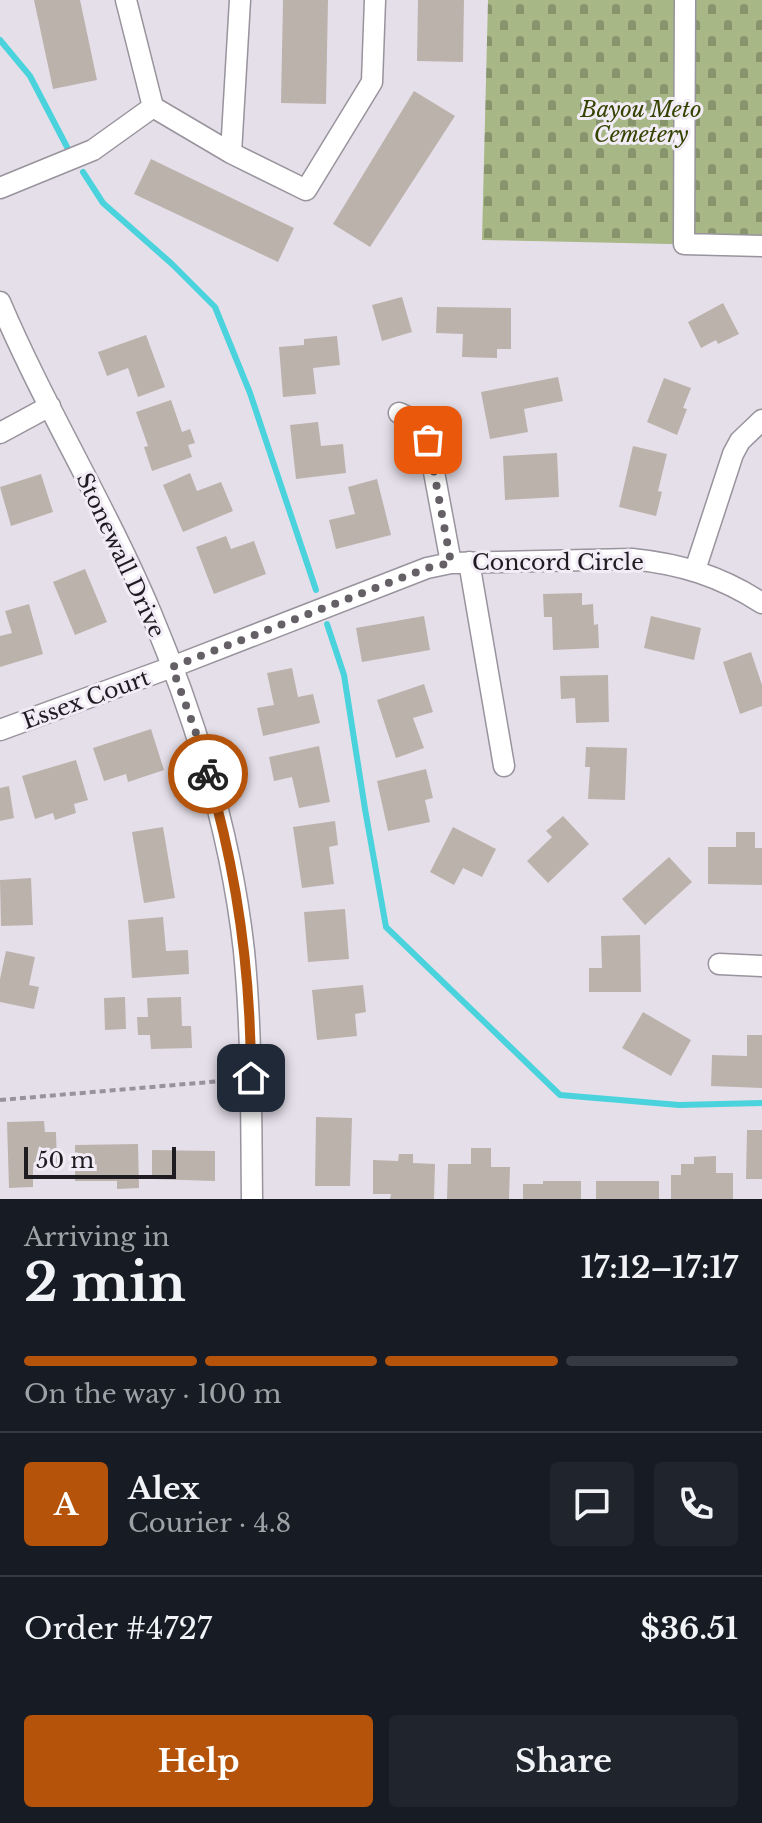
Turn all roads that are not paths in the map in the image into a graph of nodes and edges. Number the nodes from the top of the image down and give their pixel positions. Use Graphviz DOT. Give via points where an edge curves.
graph roads {
  1 [pos="126,0"];
  2 [pos="240,0"];
  3 [pos="375,0"];
  4 [pos="685,0"];
  5 [pos="153,107"];
  6 [pos="231,153"];
  7 [pos="0,188"];
  8 [pos="762,246"];
  9 [pos="0,302"];
  10 [pos="50,406"];
  11 [pos="399,413"];
  12 [pos="762,420"];
  13 [pos="0,433"];
  14 [pos="460,562"];
  15 [pos="695,570"];
  16 [pos="762,603"];
  17 [pos="172,667"];
  18 [pos="0,730"];
  19 [pos="504,766"];
  20 [pos="719,964"];
  21 [pos="762,966"];
  22 [pos="252,1199"];
  1 -- 5 [label="street"];
  2 -- 6 [label="street"];
  3 -- 6 [label="street" via="372,82 306,190"];
  4 -- 8 [label="street" via="684,244"];
  5 -- 6 [label="street"];
  5 -- 7 [label="street" via="93,150"];
  9 -- 10 [label="street, Stonewall Drive"];
  10 -- 13 [label="street"];
  10 -- 17 [label="street, Stonewall Drive"];
  11 -- 14 [label="street" via="421,426 428,440"];
  12 -- 15 [label="street" via="733,454"];
  14 -- 15 [label="street, Concord Circle" via="632,559"];
  14 -- 17 [label="street, Concord Circle" via="427,568"];
  14 -- 19 [label="street"];
  15 -- 16 [label="street, Concord Circle"];
  17 -- 18 [label="street, Essex Court"];
  17 -- 22 [label="street, Stonewall Drive" via="214,795 235,893 251,1033"];
  20 -- 21 [label="street"];
}
